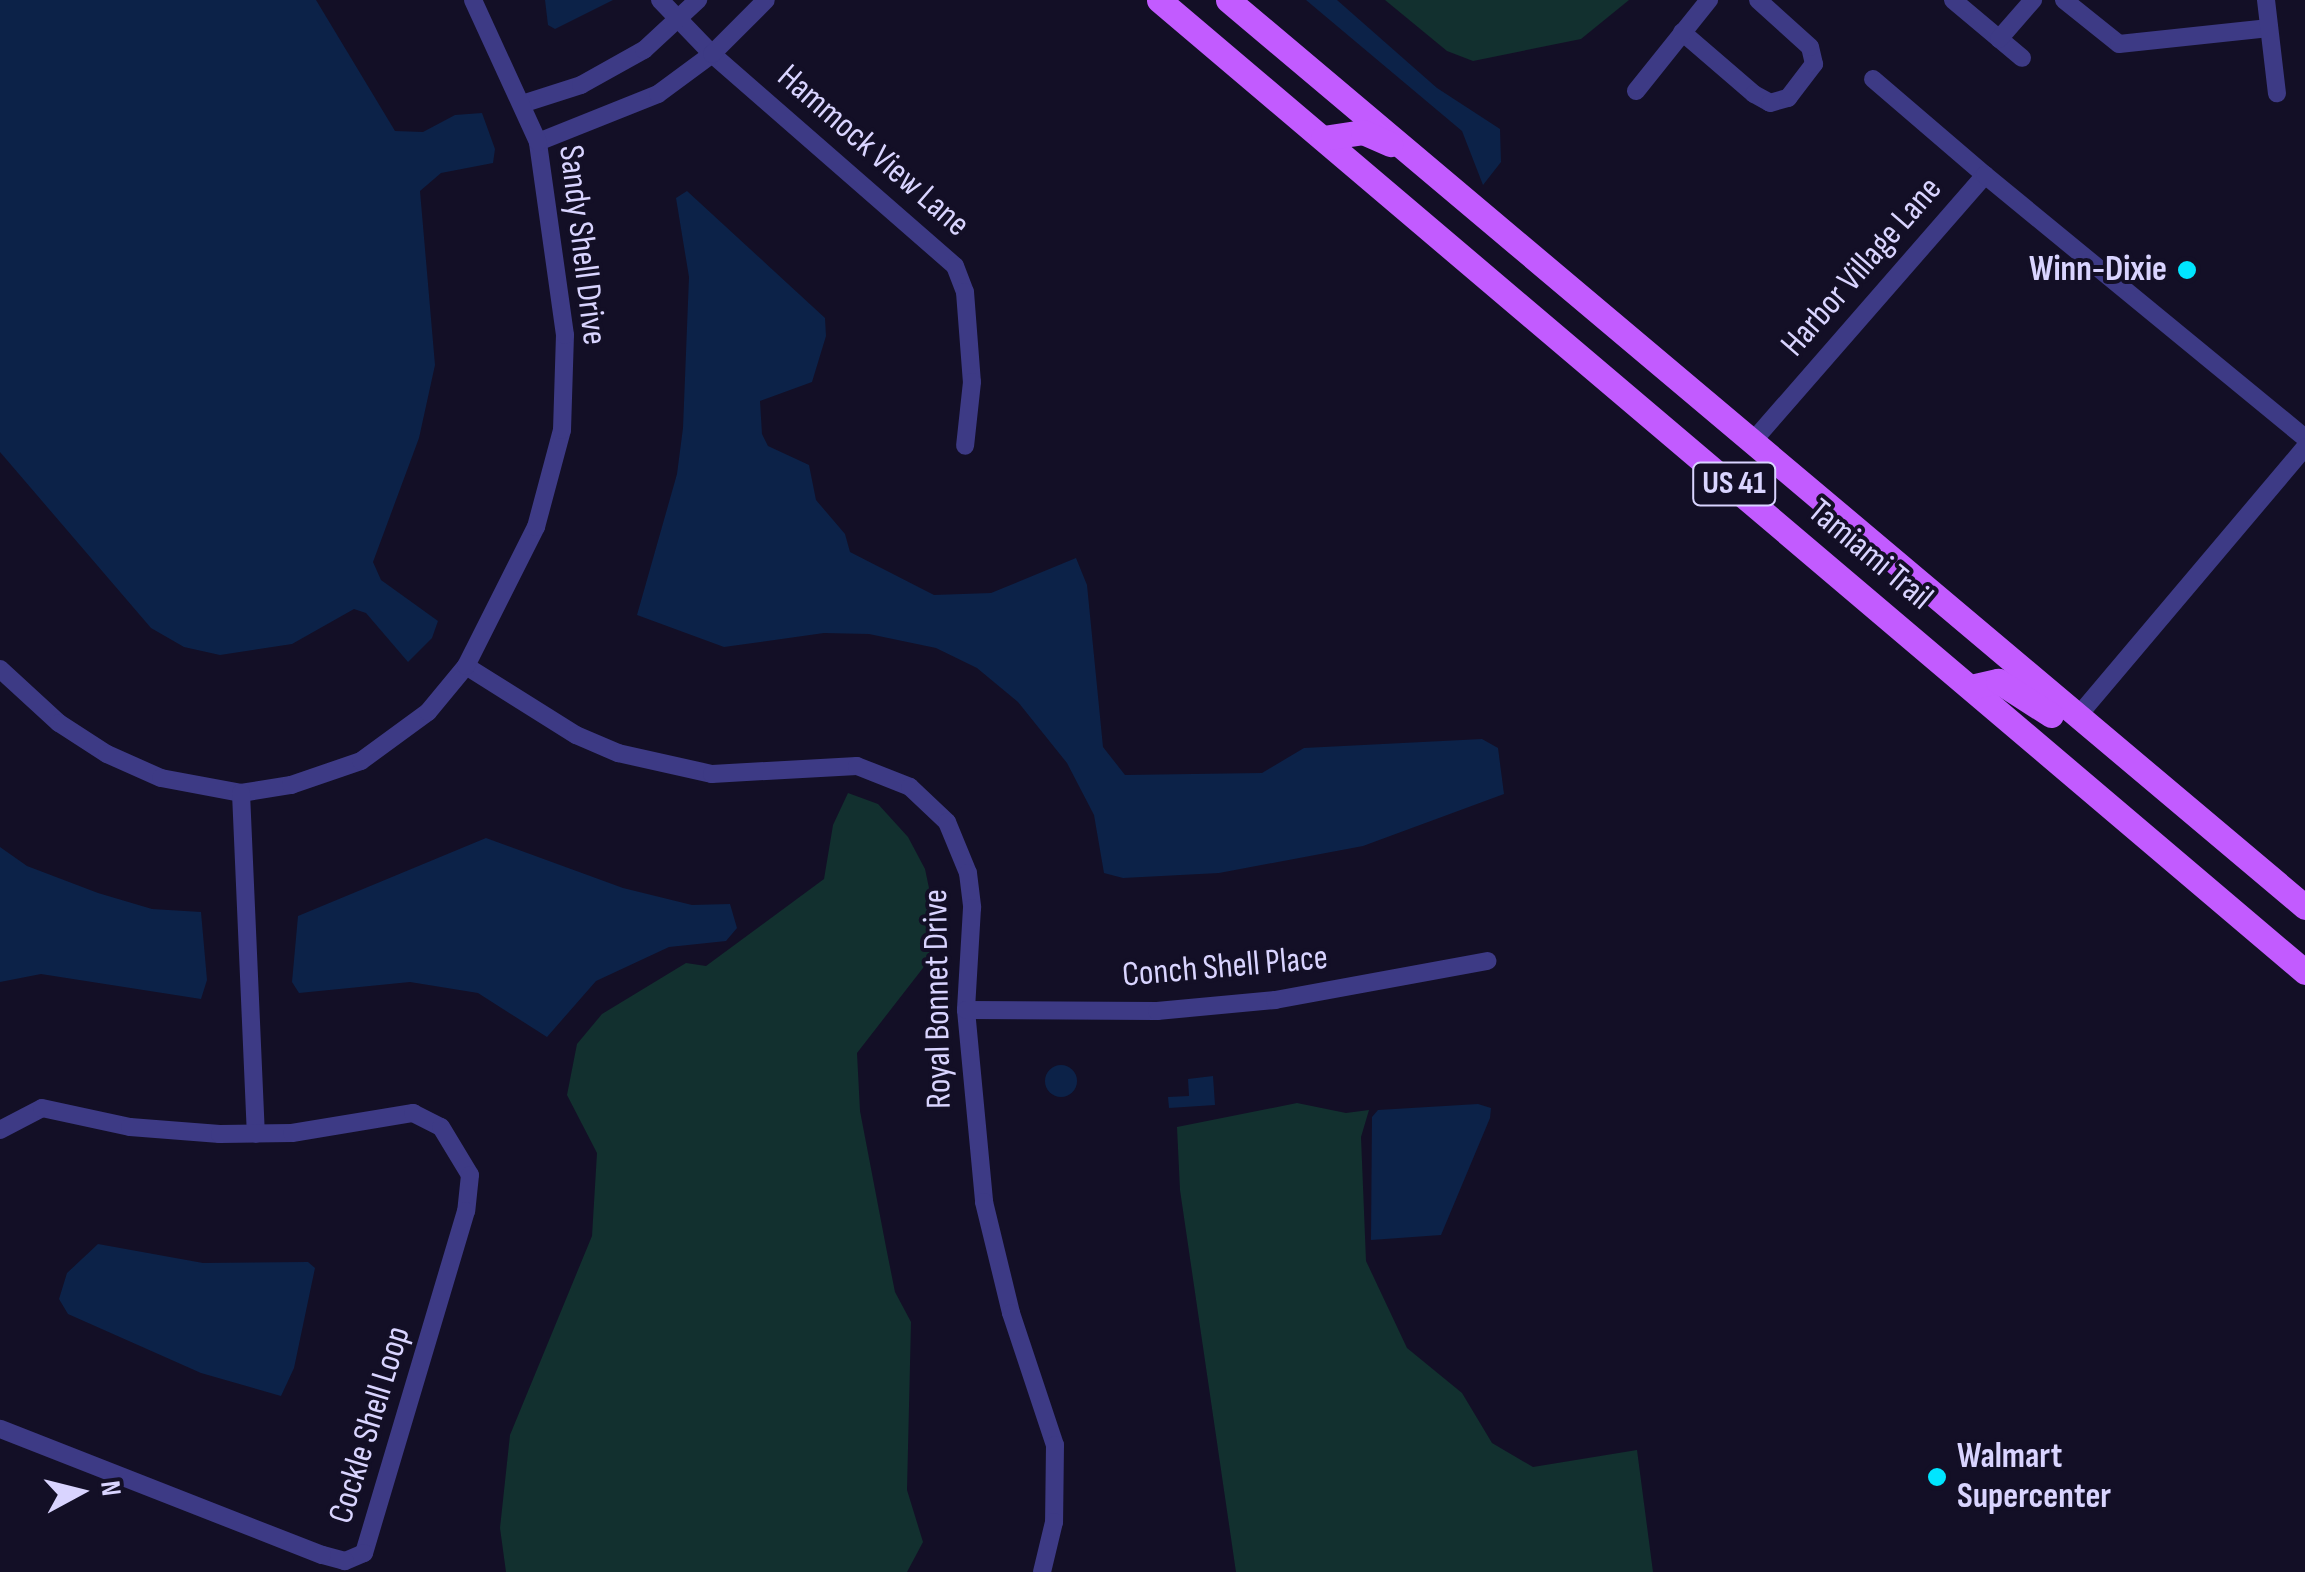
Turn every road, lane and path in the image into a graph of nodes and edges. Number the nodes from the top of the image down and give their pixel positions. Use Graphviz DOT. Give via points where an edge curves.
graph roads {
  1 [pos="473,0"];
  2 [pos="660,0"];
  3 [pos="698,0"];
  4 [pos="766,0"];
  5 [pos="1159,0"];
  6 [pos="1228,0"];
  7 [pos="1709,0"];
  8 [pos="1758,0"];
  9 [pos="1953,0"];
  10 [pos="2032,0"];
  11 [pos="2064,0"];
  12 [pos="2266,0"];
  13 [pos="680,19"];
  14 [pos="2270,28"];
  15 [pos="1682,32"];
  16 [pos="1999,39"];
  17 [pos="712,54"];
  18 [pos="2022,58"];
  19 [pos="1872,78"];
  20 [pos="1636,92"];
  21 [pos="2277,94"];
  22 [pos="525,103"];
  23 [pos="1323,138"];
  24 [pos="538,142"];
  25 [pos="1408,152"];
  26 [pos="1986,175"];
  27 [pos="1674,433"];
  28 [pos="2305,438"];
  29 [pos="1752,441"];
  30 [pos="965,446"];
  31 [pos="2305,447"];
  32 [pos="466,666"];
  33 [pos="0,669"];
  34 [pos="1971,687"];
  35 [pos="2078,716"];
  36 [pos="2138,767"];
  37 [pos="240,793"];
  38 [pos="2305,907"];
  39 [pos="1487,961"];
  40 [pos="2305,972"];
  41 [pos="966,1010"];
  42 [pos="0,1130"];
  43 [pos="256,1134"];
  44 [pos="0,1429"];
  45 [pos="1042,1572"];
  1 -- 22 [label="street, Sandy Shell Drive"];
  2 -- 13 [label="street, Hammock View Lane"];
  3 -- 13 [label="street"];
  4 -- 17 [label="street"];
  5 -- 23 [label="main road, Tamiami Trail / US 41"];
  6 -- 25 [label="main road, Tamiami Trail / US 41"];
  7 -- 15 [label="street"];
  8 -- 15 [label="street" via="1810,47 1814,64 1788,98 1770,102 1754,94"];
  9 -- 16 [label="street"];
  10 -- 16 [label="street"];
  11 -- 14 [label="street" via="2119,44"];
  12 -- 14 [label="street"];
  13 -- 17 [label="street, Hammock View Lane"];
  13 -- 22 [label="street" via="644,50 581,85"];
  14 -- 21 [label="street"];
  15 -- 20 [label="street"];
  16 -- 18 [label="street"];
  17 -- 24 [label="street" via="658,94"];
  17 -- 30 [label="street, Hammock View Lane" via="955,266 965,292 972,382"];
  19 -- 26 [label="street"];
  22 -- 24 [label="street, Sandy Shell Drive"];
  23 -- 25 [label="main road" via="1364,132"];
  23 -- 27 [label="main road, Tamiami Trail / US 41"];
  24 -- 32 [label="street, Sandy Shell Drive" via="566,335 562,430 536,528"];
  25 -- 29 [label="main road, Tamiami Trail / US 41"];
  26 -- 28 [label="street, Harbor Village Lane"];
  26 -- 29 [label="street, Harbor Village Lane"];
  27 -- 29 [label="main road" via="1724,454"];
  27 -- 34 [label="main road, Tamiami Trail / US 41"];
  29 -- 35 [label="main road, Tamiami Trail / US 41"];
  31 -- 35 [label="street"];
  32 -- 37 [label="street, Sandy Shell Drive" via="428,712 361,761 291,785"];
  32 -- 41 [label="street, Royal Bonnet Drive" via="576,735 680,770 748,774 858,766 910,788 947,822 968,873"];
  33 -- 37 [label="street, Sandy Shell Drive" via="58,723 106,754 161,778"];
  34 -- 36 [label="main road" via="1998,681 2019,690 2105,761"];
  34 -- 40 [label="main road, Tamiami Trail / US 41"];
  35 -- 36 [label="main road, Tamiami Trail / US 41"];
  36 -- 38 [label="main road, Tamiami Trail / US 41"];
  37 -- 43 [label="street"];
  39 -- 41 [label="street, Conch Shell Place" via="1275,1000 1157,1011"];
  41 -- 45 [label="street, Royal Bonnet Drive" via="984,1202 1054,1445 1057,1487"];
  42 -- 43 [label="street, Cockle Shell Loop" via="42,1108 150,1129"];
  43 -- 44 [label="street, Cockle Shell Loop" via="414,1114 441,1127 470,1174 466,1211 364,1553 346,1561 322,1555"];
}
